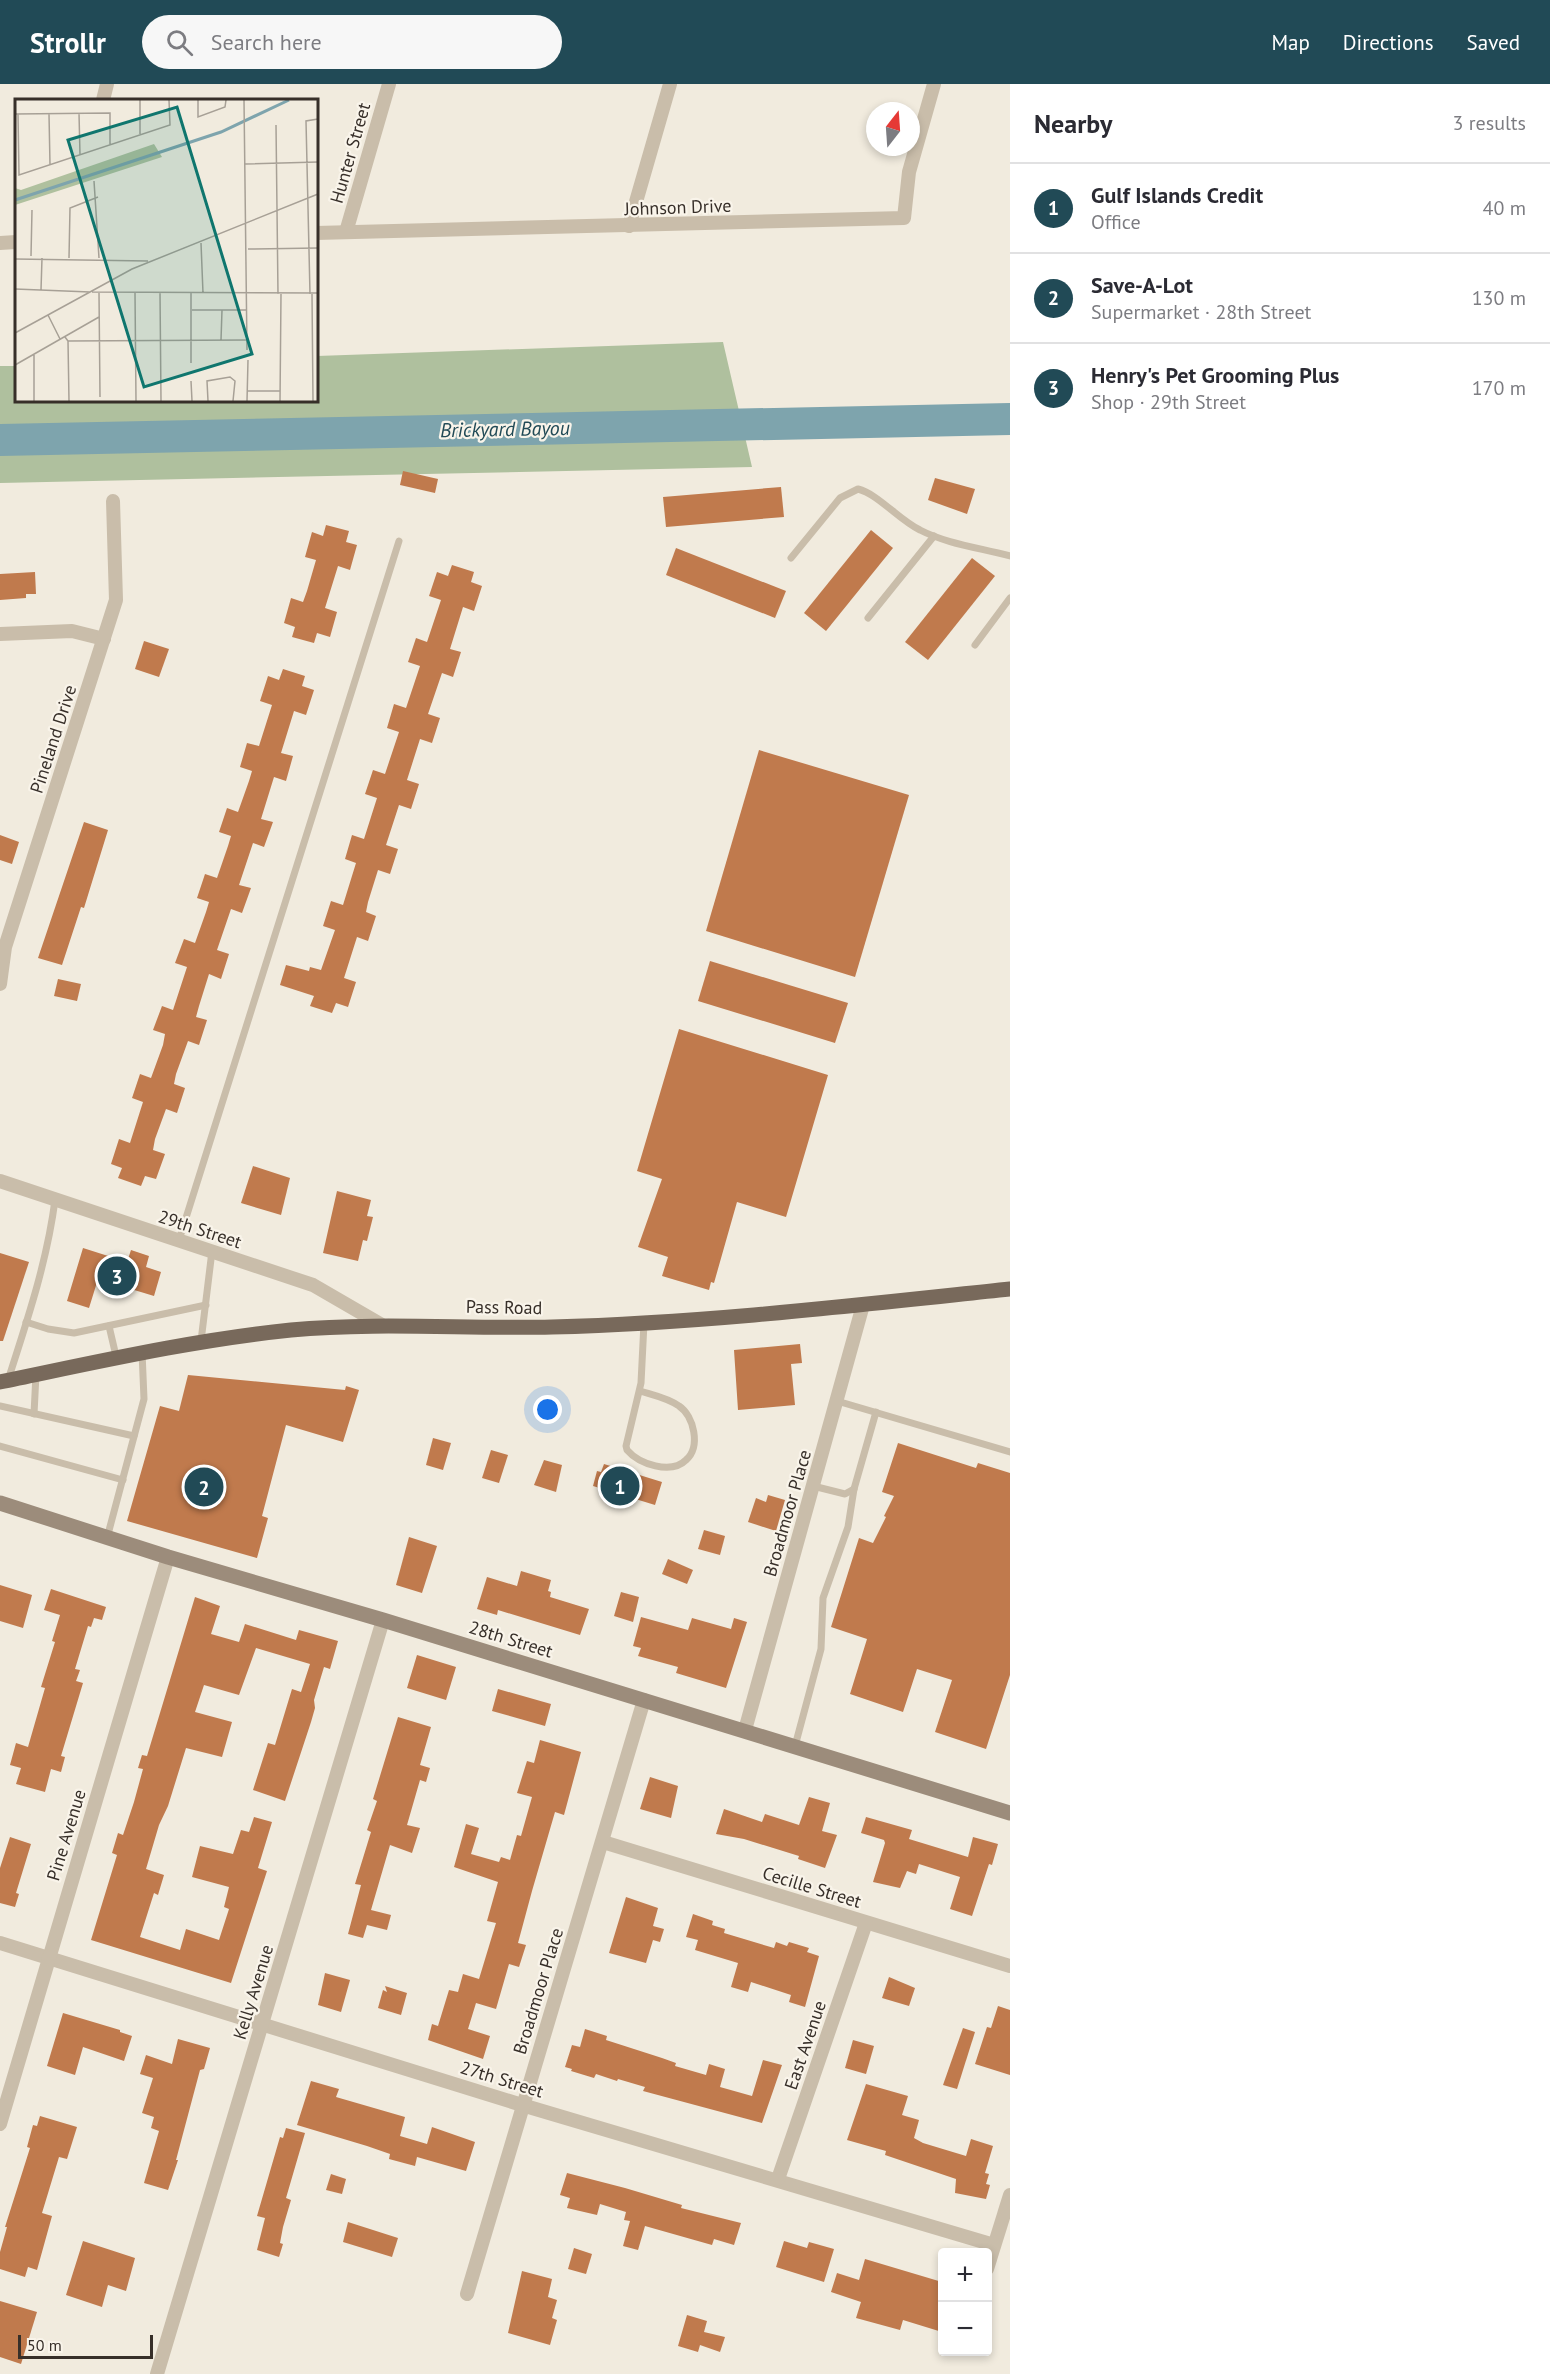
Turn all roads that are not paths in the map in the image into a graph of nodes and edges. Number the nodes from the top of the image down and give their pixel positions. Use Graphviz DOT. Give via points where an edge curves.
graph roads {
  1 [pos="107,84"];
  2 [pos="389,84"];
  3 [pos="670,84"];
  4 [pos="934,84"];
  5 [pos="103,99"];
  6 [pos="629,226"];
  7 [pos="346,232"];
  8 [pos="318,233"];
  9 [pos="113,501"];
  10 [pos="934,536"];
  11 [pos="399,541"];
  12 [pos="1010,556"];
  13 [pos="791,558"];
  14 [pos="1010,598"];
  15 [pos="868,618"];
  16 [pos="0,634"];
  17 [pos="104,639"];
  18 [pos="975,645"];
  19 [pos="0,984"];
  20 [pos="0,1181"];
  21 [pos="55,1200"];
  22 [pos="179,1240"];
  23 [pos="212,1251"];
  24 [pos="1010,1289"];
  25 [pos="206,1305"];
  26 [pos="863,1305"];
  27 [pos="26,1322"];
  28 [pos="645,1323"];
  29 [pos="382,1325"];
  30 [pos="109,1326"];
  31 [pos="201,1341"];
  32 [pos="141,1352"];
  33 [pos="116,1356"];
  34 [pos="36,1374"];
  35 [pos="4,1381"];
  36 [pos="640,1391"];
  37 [pos="837,1401"];
  38 [pos="0,1406"];
  39 [pos="876,1412"];
  40 [pos="34,1414"];
  41 [pos="134,1436"];
  42 [pos="0,1446"];
  43 [pos="1010,1452"];
  44 [pos="123,1480"];
  45 [pos="813,1486"];
  46 [pos="854,1489"];
  47 [pos="0,1503"];
  48 [pos="107,1538"];
  49 [pos="168,1557"];
  50 [pos="382,1620"];
  51 [pos="644,1700"];
  52 [pos="745,1730"];
  53 [pos="795,1746"];
  54 [pos="1010,1813"];
  55 [pos="603,1842"];
  56 [pos="866,1923"];
  57 [pos="0,1943"];
  58 [pos="49,1957"];
  59 [pos="1010,1966"];
  60 [pos="262,2023"];
  61 [pos="522,2105"];
  62 [pos="0,2124"];
  63 [pos="778,2179"];
  64 [pos="1010,2195"];
  65 [pos="994,2245"];
  66 [pos="992,2252"];
  67 [pos="467,2294"];
  68 [pos="157,2374"];
  1 -- 5 [label="street"];
  2 -- 7 [label="street, Hunter Street"];
  3 -- 6 [label="street"];
  4 -- 6 [label="street, Johnson Drive" via="909,172 904,218"];
  6 -- 7 [label="street, Johnson Drive"];
  7 -- 8 [label="street, Johnson Drive"];
  9 -- 17 [label="street, Pineland Drive" via="116,600"];
  10 -- 12 [label="lane"];
  10 -- 13 [label="lane" via="896,516 867,491 858,489 840,498"];
  10 -- 15 [label="lane"];
  11 -- 22 [label="lane"];
  14 -- 18 [label="lane"];
  16 -- 17 [label="street" via="72,631"];
  17 -- 19 [label="street, Pineland Drive" via="5,947"];
  20 -- 21 [label="street, 29th Street"];
  21 -- 22 [label="street, 29th Street"];
  21 -- 27 [label="lane" via="51,1232"];
  22 -- 23 [label="street, 29th Street"];
  23 -- 25 [label="lane"];
  23 -- 29 [label="street, 29th Street" via="313,1285"];
  24 -- 26 [label="main road, Pass Road"];
  25 -- 30 [label="lane"];
  25 -- 31 [label="lane"];
  26 -- 28 [label="main road, Pass Road"];
  26 -- 37 [label="street, Broadmoor Place"];
  27 -- 30 [label="lane" via="74,1333"];
  27 -- 35 [label="lane"];
  28 -- 29 [label="main road, Pass Road" via="550,1327"];
  28 -- 36 [label="lane"];
  29 -- 31 [label="main road, Pass Road"];
  30 -- 33 [label="lane"];
  31 -- 32 [label="main road, Pass Road"];
  32 -- 33 [label="main road, Pass Road"];
  32 -- 41 [label="lane" via="144,1399"];
  33 -- 34 [label="main road, Pass Road"];
  34 -- 35 [label="main road, Pass Road"];
  34 -- 40 [label="lane"];
  36 -- 36 [label="lane" via="627,1450 644,1463 668,1467 684,1463 694,1443 688,1414 679,1405"];
  37 -- 39 [label="lane"];
  37 -- 45 [label="street, Broadmoor Place"];
  38 -- 40 [label="lane"];
  39 -- 43 [label="lane"];
  39 -- 46 [label="lane"];
  40 -- 41 [label="lane"];
  41 -- 44 [label="lane"];
  42 -- 44 [label="lane"];
  44 -- 48 [label="lane"];
  45 -- 46 [label="lane" via="845,1494"];
  45 -- 52 [label="street, Broadmoor Place"];
  46 -- 53 [label="lane" via="848,1527 823,1598 821,1649"];
  47 -- 48 [label="street, 28th Street"];
  48 -- 49 [label="street, 28th Street"];
  49 -- 50 [label="street, 28th Street"];
  49 -- 58 [label="street, Pine Avenue"];
  50 -- 51 [label="street, 28th Street"];
  50 -- 60 [label="street, Kelly Avenue"];
  51 -- 52 [label="street, 28th Street"];
  51 -- 55 [label="street, Broadmoor Place"];
  52 -- 53 [label="street, 28th Street"];
  53 -- 54 [label="street, 28th Street"];
  55 -- 56 [label="street, Cecille Street"];
  55 -- 61 [label="street, Broadmoor Place"];
  56 -- 59 [label="street, Cecille Street"];
  56 -- 63 [label="street, East Avenue"];
  57 -- 58 [label="street, 27th Street"];
  58 -- 60 [label="street, 27th Street"];
  58 -- 62 [label="street, Pine Avenue"];
  60 -- 61 [label="street, 27th Street"];
  60 -- 68 [label="street, Kelly Avenue"];
  61 -- 63 [label="street, 27th Street"];
  61 -- 67 [label="street, Broadmoor Place"];
  63 -- 65 [label="street, 27th Street"];
  64 -- 65 [label="street"];
  65 -- 66 [label="street"];
}
